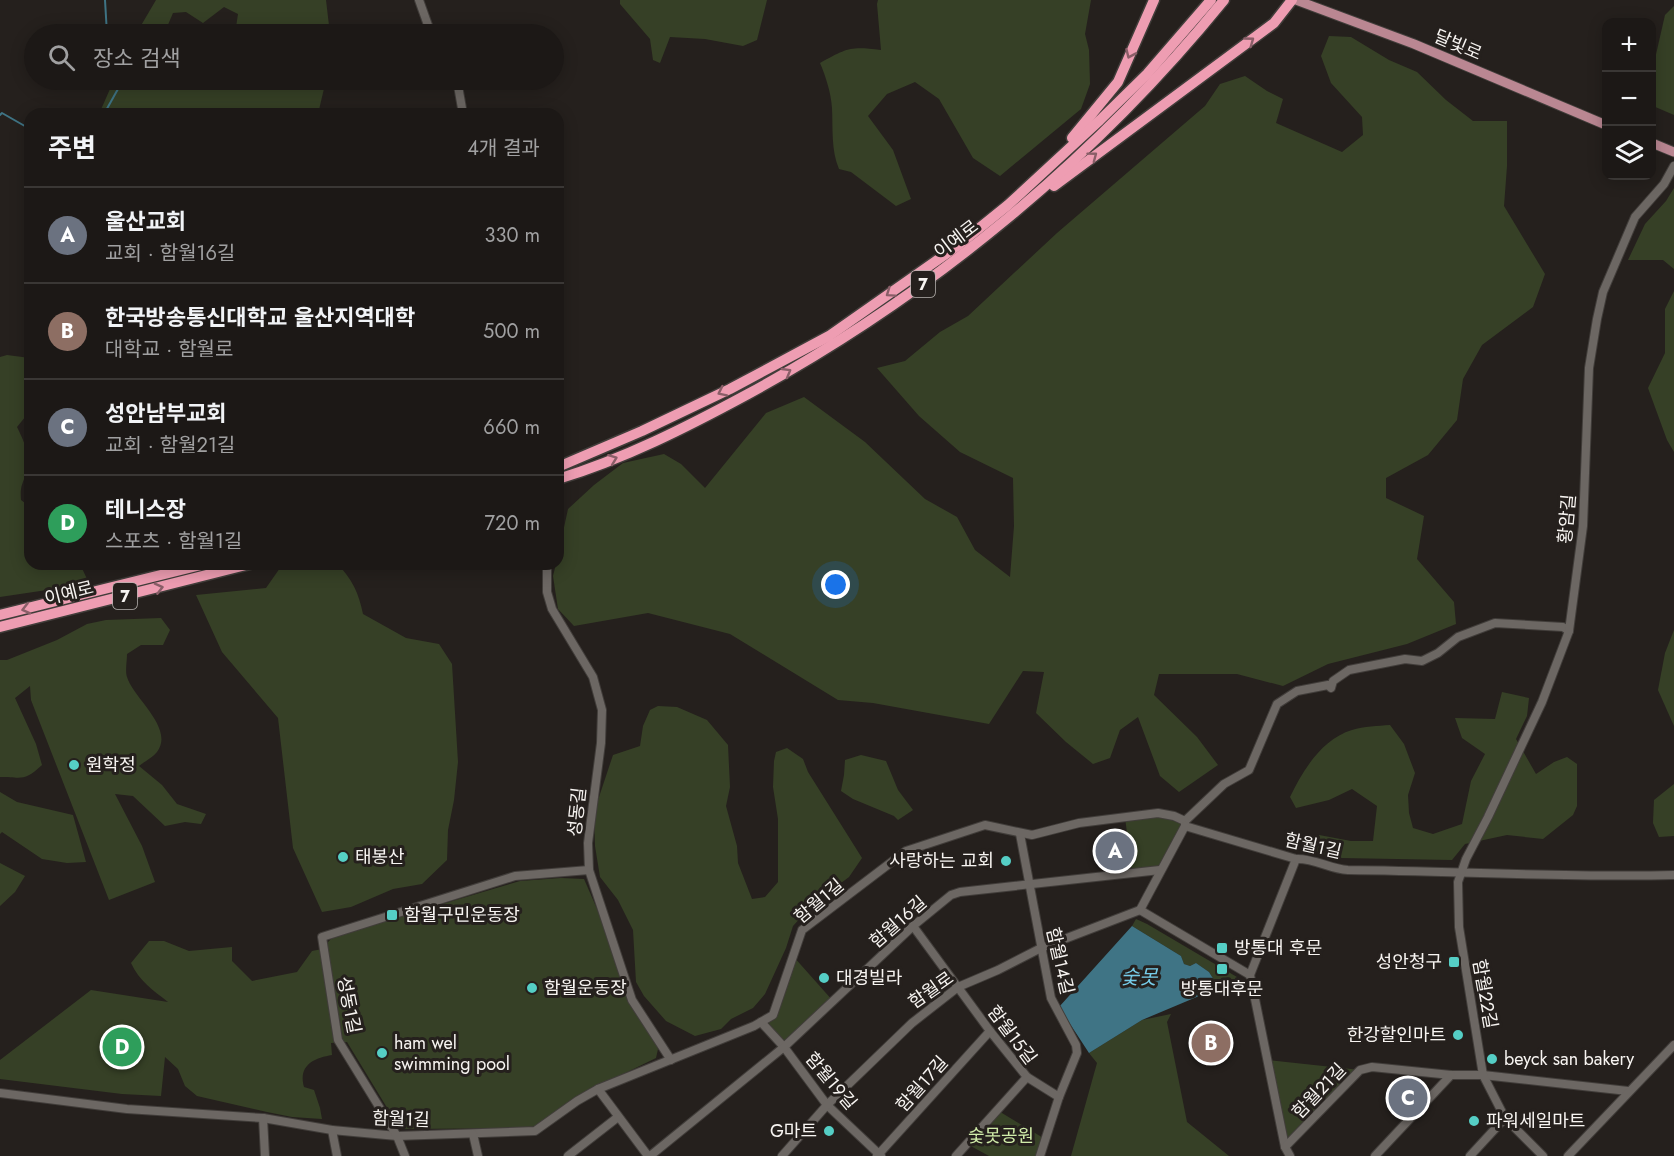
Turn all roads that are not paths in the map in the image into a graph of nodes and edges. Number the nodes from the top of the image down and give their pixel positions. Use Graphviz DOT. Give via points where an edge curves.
graph roads {
  1 [pos="419,0"];
  2 [pos="1154,0"];
  3 [pos="1211,0"];
  4 [pos="1224,0"];
  5 [pos="1294,0"];
  6 [pos="428,24"];
  7 [pos="459,90"];
  8 [pos="462,108"];
  9 [pos="1602,123"];
  10 [pos="1656,145"];
  11 [pos="1674,152"];
  12 [pos="1674,166"];
  13 [pos="1010,210"];
  14 [pos="564,464"];
  15 [pos="564,477"];
  16 [pos="181,570"];
  17 [pos="226,570"];
  18 [pos="546,570"];
  19 [pos="0,615"];
  20 [pos="0,627"];
  21 [pos="1569,631"];
  22 [pos="1185,824"];
  23 [pos="1020,834"];
  24 [pos="1296,859"];
  25 [pos="589,870"];
  26 [pos="1160,870"];
  27 [pos="1460,871"];
  28 [pos="1674,875"];
  29 [pos="1029,884"];
  30 [pos="1140,910"];
  31 [pos="913,926"];
  32 [pos="1041,948"];
  33 [pos="1250,975"];
  34 [pos="958,987"];
  35 [pos="761,1022"];
  36 [pos="990,1031"];
  37 [pos="1674,1045"];
  38 [pos="784,1047"];
  39 [pos="671,1060"];
  40 [pos="1451,1075"];
  41 [pos="1484,1075"];
  42 [pos="1027,1077"];
  43 [pos="598,1089"];
  44 [pos="1628,1091"];
  45 [pos="0,1093"];
  46 [pos="1059,1097"];
  47 [pos="827,1105"];
  48 [pos="618,1117"];
  49 [pos="263,1118"];
  50 [pos="1505,1118"];
  51 [pos="332,1130"];
  52 [pos="473,1134"];
  53 [pos="397,1136"];
  54 [pos="1285,1147"];
  55 [pos="879,1155"];
  56 [pos="265,1156"];
  57 [pos="337,1156"];
  58 [pos="405,1156"];
  59 [pos="478,1156"];
  60 [pos="568,1156"];
  61 [pos="649,1156"];
  62 [pos="782,1156"];
  63 [pos="957,1156"];
  64 [pos="1040,1156"];
  65 [pos="1290,1156"];
  66 [pos="1375,1156"];
  67 [pos="1470,1156"];
  68 [pos="1544,1156"];
  69 [pos="1568,1156"];
  1 -- 6 [label="street"];
  2 -- 13 [label="highway, one-way" via="1118,82"];
  3 -- 13 [label="highway, 이예로 / 7" via="1147,74"];
  4 -- 13 [label="highway, 이예로 / 7" via="1142,94"];
  5 -- 9 [label="main road, 달빛로" via="1414,44"];
  13 -- 5 [label="highway, one-way" via="1274,23"];
  7 -- 8 [label="street"];
  10 -- 11 [label="main road"];
  12 -- 21 [label="street, 황암길" via="1635,217 1603,292 1589,368 1583,526"];
  13 -- 14 [label="highway, 이예로 / 7, one-way" via="829,336 652,427"];
  15 -- 13 [label="highway, 이예로 / 7, one-way" via="647,446 791,371 961,257"];
  16 -- 19 [label="highway, 이예로 / 7, one-way"];
  20 -- 17 [label="highway, 이예로 / 7, one-way"];
  18 -- 25 [label="street, 성동길" via="552,609 593,677 603,710 588,843"];
  21 -- 22 [label="street" via="1563,627 1495,623 1458,637 1422,661 1405,658 1349,670 1333,681 1331,688 1328,685 1297,691 1278,704 1249,770 1224,784"];
  21 -- 27 [label="street, 황암길" via="1542,702"];
  22 -- 23 [label="street, 함월1길" via="1174,816 1158,813"];
  22 -- 24 [label="street, 함월1길"];
  22 -- 26 [label="street"];
  23 -- 29 [label="street, 함월14길"];
  23 -- 35 [label="street, 함월1길" via="985,825 906,851 802,930 773,1015"];
  24 -- 27 [label="street, 함월1길" via="1308,858 1337,870"];
  24 -- 33 [label="street"];
  25 -- 39 [label="street, 성동길" via="632,1000"];
  25 -- 53 [label="street, 성동1길" via="515,876 322,937 338,1040"];
  26 -- 29 [label="street, 함월16길"];
  26 -- 30 [label="street"];
  27 -- 28 [label="street, 함월1길" via="1604,877"];
  27 -- 41 [label="street, 함월22길" via="1458,927"];
  29 -- 31 [label="street, 함월16길" via="960,892"];
  29 -- 32 [label="street, 함월14길"];
  30 -- 32 [label="street, 함월로"];
  30 -- 33 [label="street"];
  31 -- 34 [label="street, 함월15길"];
  31 -- 38 [label="street, 함월16길"];
  32 -- 34 [label="street, 함월로"];
  32 -- 46 [label="street, 함월14길" via="1051,998 1077,1053"];
  33 -- 54 [label="street"];
  34 -- 36 [label="street, 함월15길"];
  34 -- 47 [label="street, 함월로" via="912,1023"];
  35 -- 38 [label="street, 함월19길"];
  35 -- 39 [label="street, 함월1길"];
  36 -- 42 [label="street, 함월15길"];
  36 -- 55 [label="street, 함월17길"];
  37 -- 44 [label="street"];
  38 -- 47 [label="street, 함월19길"];
  38 -- 61 [label="street, 함월16길"];
  39 -- 43 [label="street, 함월1길"];
  40 -- 41 [label="street, 함월21길"];
  40 -- 54 [label="street, 함월21길" via="1360,1070"];
  40 -- 66 [label="street"];
  41 -- 44 [label="street, 함월21길"];
  41 -- 50 [label="street, 함월22길"];
  42 -- 46 [label="street"];
  42 -- 63 [label="street, 함월15길"];
  43 -- 48 [label="street"];
  43 -- 52 [label="street, 함월1길" via="535,1131"];
  44 -- 69 [label="street"];
  45 -- 49 [label="street, 함월1길" via="128,1109"];
  46 -- 64 [label="street, 함월14길"];
  47 -- 55 [label="street, 함월19길"];
  47 -- 62 [label="street, 함월로"];
  48 -- 60 [label="street"];
  48 -- 61 [label="street"];
  49 -- 51 [label="street, 함월1길"];
  49 -- 56 [label="street"];
  50 -- 67 [label="street"];
  50 -- 68 [label="street, 함월22길"];
  51 -- 53 [label="street, 함월1길"];
  51 -- 57 [label="street"];
  52 -- 53 [label="street, 함월1길"];
  52 -- 59 [label="street"];
  53 -- 58 [label="street, 성동1길"];
  54 -- 65 [label="street"];
}
